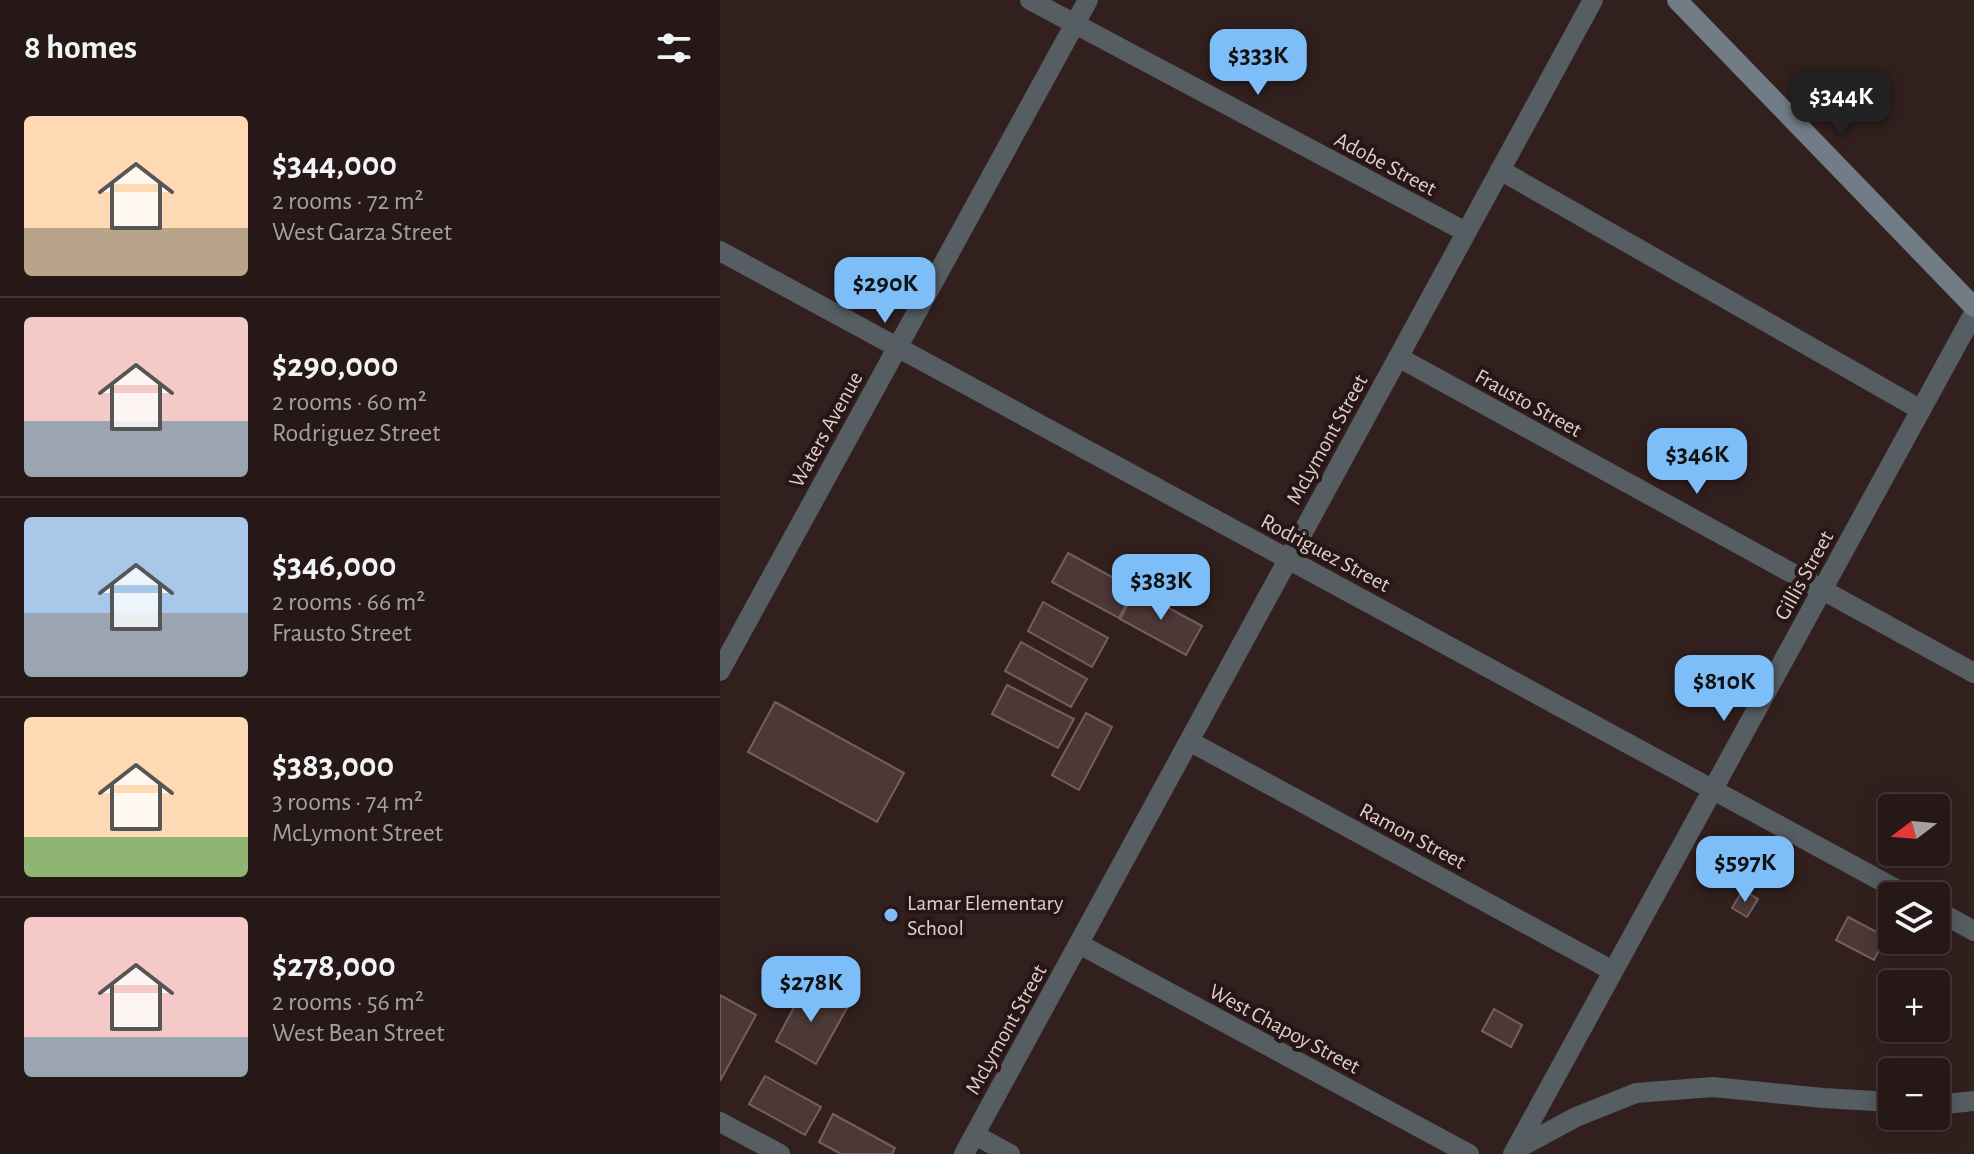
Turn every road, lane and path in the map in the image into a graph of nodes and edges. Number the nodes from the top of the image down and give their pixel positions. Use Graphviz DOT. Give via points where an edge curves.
graph roads {
  1 [pos="1030,0"];
  2 [pos="1088,0"];
  3 [pos="1593,0"];
  4 [pos="1677,0"];
  5 [pos="1075,24"];
  6 [pos="1500,170"];
  7 [pos="1466,232"];
  8 [pos="720,251"];
  9 [pos="1974,307"];
  10 [pos="1974,313"];
  11 [pos="898,347"];
  12 [pos="1398,357"];
  13 [pos="1921,410"];
  14 [pos="1288,559"];
  15 [pos="1822,590"];
  16 [pos="720,671"];
  17 [pos="1974,673"];
  18 [pos="1189,741"];
  19 [pos="1713,789"];
  20 [pos="1883,882"];
  21 [pos="1950,918"];
  22 [pos="1974,931"];
  23 [pos="1079,944"];
  24 [pos="1613,971"];
  25 [pos="1878,1101"];
  26 [pos="1974,1101"];
  27 [pos="1950,1104"];
  28 [pos="720,1122"];
  29 [pos="975,1135"];
  30 [pos="1514,1152"];
  31 [pos="780,1154"];
  32 [pos="964,1154"];
  33 [pos="1010,1154"];
  34 [pos="1469,1154"];
  1 -- 5 [label="street, Adobe Street"];
  2 -- 5 [label="street, Waters Avenue"];
  3 -- 6 [label="street, McLymont Street"];
  4 -- 9 [label="street"];
  5 -- 7 [label="street, Adobe Street"];
  5 -- 11 [label="street, Waters Avenue"];
  6 -- 7 [label="street, McLymont Street"];
  6 -- 13 [label="street"];
  7 -- 12 [label="street, McLymont Street"];
  8 -- 11 [label="street, Rodriguez Street"];
  10 -- 13 [label="street, Gillis Street"];
  11 -- 14 [label="street, Rodriguez Street"];
  11 -- 16 [label="street, Waters Avenue"];
  12 -- 14 [label="street, McLymont Street"];
  12 -- 15 [label="street, Frausto Street"];
  13 -- 15 [label="street, Gillis Street"];
  14 -- 18 [label="street, McLymont Street"];
  14 -- 19 [label="street, Rodriguez Street"];
  15 -- 17 [label="street, Frausto Street"];
  15 -- 19 [label="street, Gillis Street"];
  18 -- 23 [label="street, McLymont Street"];
  18 -- 24 [label="street, Ramon Street"];
  19 -- 20 [label="street, Rodriguez Street"];
  19 -- 24 [label="street, Gillis Street"];
  21 -- 22 [label="street"];
  23 -- 29 [label="street, McLymont Street"];
  23 -- 34 [label="street, West Chapoy Street"];
  24 -- 30 [label="street, Gillis Street"];
  25 -- 30 [label="street" via="1713,1087 1636,1093 1576,1117"];
  26 -- 27 [label="street"];
  28 -- 31 [label="street"];
  29 -- 32 [label="street, McLymont Street"];
  29 -- 33 [label="street"];
}
